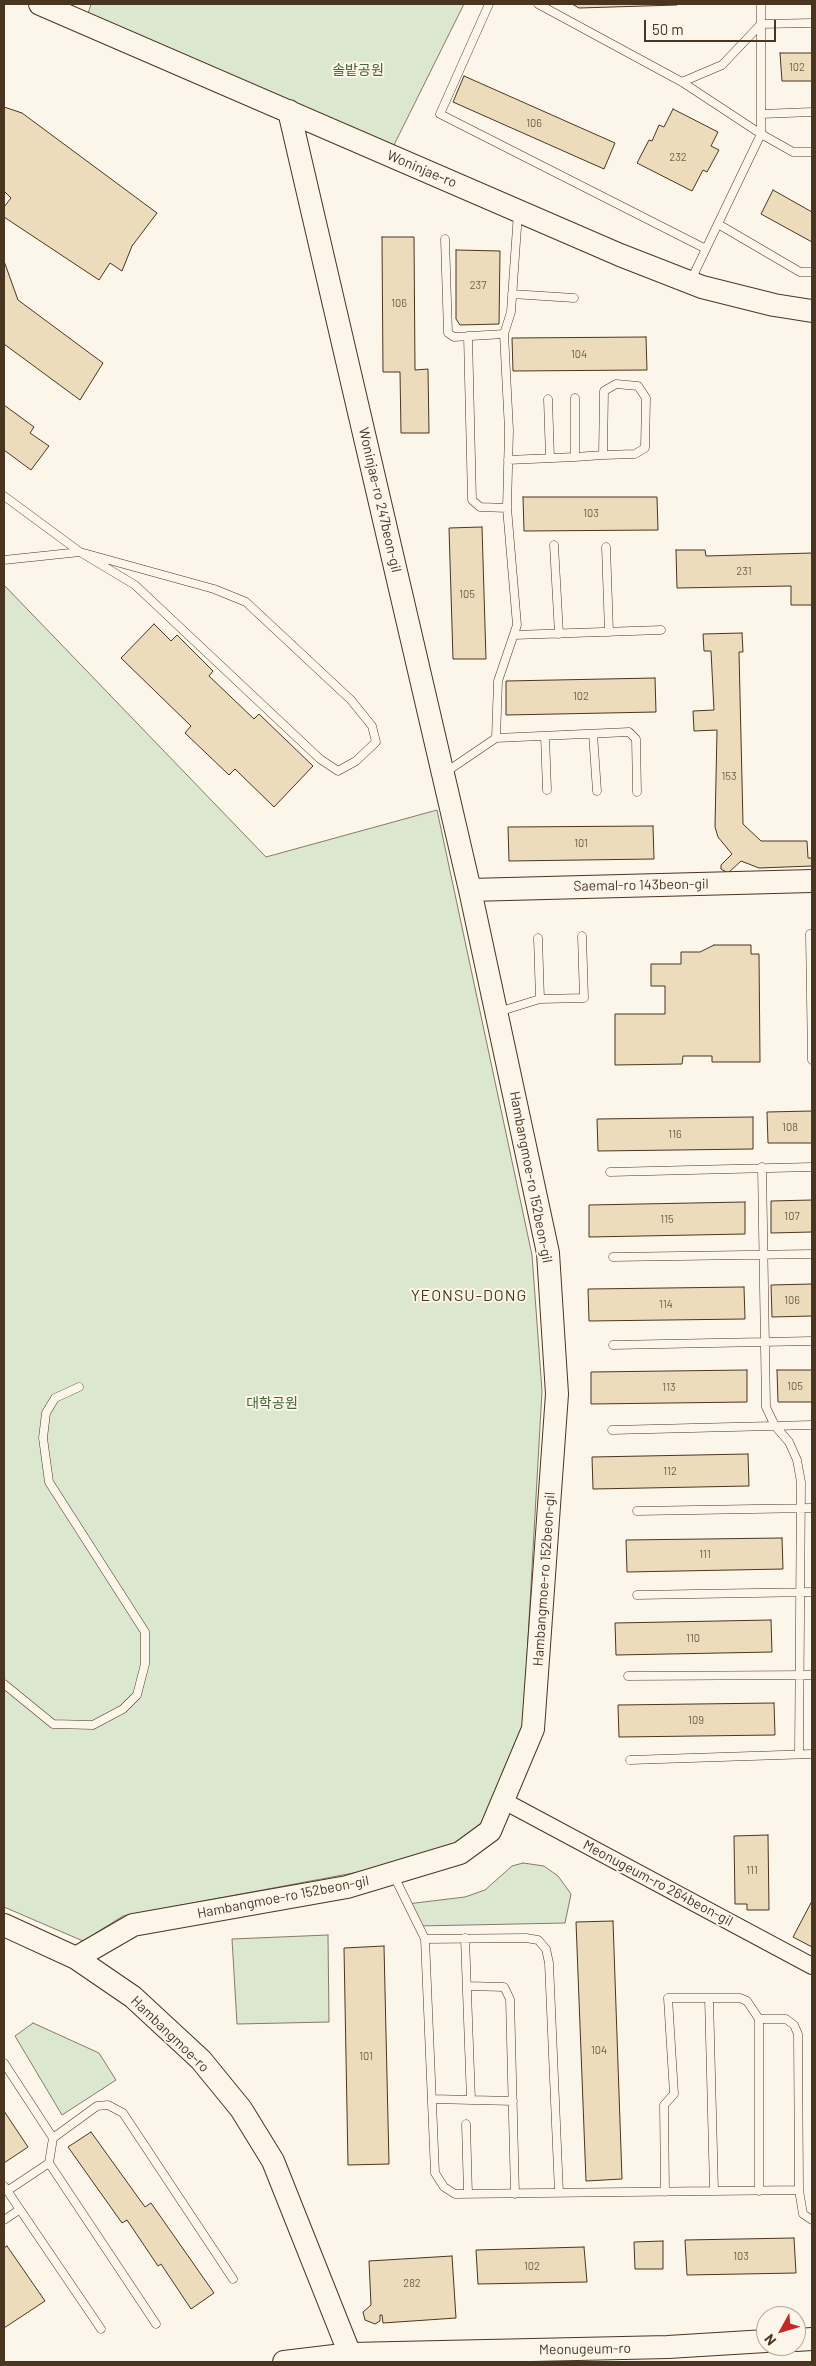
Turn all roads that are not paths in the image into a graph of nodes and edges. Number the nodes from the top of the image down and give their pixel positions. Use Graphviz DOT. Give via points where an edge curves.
graph roads {
  1 [pos="40,4"];
  2 [pos="489,4"];
  3 [pos="538,4"];
  4 [pos="761,4"];
  5 [pos="812,23"];
  6 [pos="761,24"];
  7 [pos="682,82"];
  8 [pos="289,111"];
  9 [pos="812,112"];
  10 [pos="761,114"];
  11 [pos="761,134"];
  12 [pos="812,152"];
  13 [pos="518,211"];
  14 [pos="718,224"];
  15 [pos="445,239"];
  16 [pos="706,249"];
  17 [pos="812,272"];
  18 [pos="690,282"];
  19 [pos="512,294"];
  20 [pos="574,298"];
  21 [pos="812,311"];
  22 [pos="504,334"];
  23 [pos="468,336"];
  24 [pos="575,398"];
  25 [pos="548,399"];
  26 [pos="603,455"];
  27 [pos="575,457"];
  28 [pos="550,458"];
  29 [pos="508,460"];
  30 [pos="4,496"];
  31 [pos="507,508"];
  32 [pos="554,545"];
  33 [pos="606,547"];
  34 [pos="80,552"];
  35 [pos="4,560"];
  36 [pos="661,630"];
  37 [pos="609,632"];
  38 [pos="559,634"];
  39 [pos="514,635"];
  40 [pos="593,734"];
  41 [pos="545,736"];
  42 [pos="496,738"];
  43 [pos="443,774"];
  44 [pos="547,790"];
  45 [pos="597,791"];
  46 [pos="637,792"];
  47 [pos="812,881"];
  48 [pos="470,890"];
  49 [pos="812,934"];
  50 [pos="582,936"];
  51 [pos="538,938"];
  52 [pos="540,999"];
  53 [pos="496,1013"];
  54 [pos="812,1060"];
  55 [pos="762,1167"];
  56 [pos="812,1167"];
  57 [pos="610,1172"];
  58 [pos="812,1254"];
  59 [pos="763,1255"];
  60 [pos="613,1257"];
  61 [pos="812,1341"];
  62 [pos="765,1342"];
  63 [pos="613,1345"];
  64 [pos="79,1387"];
  65 [pos="812,1425"];
  66 [pos="775,1426"];
  67 [pos="612,1430"];
  68 [pos="801,1508"];
  69 [pos="812,1508"];
  70 [pos="637,1510"];
  71 [pos="800,1592"];
  72 [pos="812,1592"];
  73 [pos="638,1595"];
  74 [pos="800,1675"];
  75 [pos="812,1675"];
  76 [pos="628,1676"];
  77 [pos="4,1684"];
  78 [pos="799,1754"];
  79 [pos="812,1754"];
  80 [pos="630,1760"];
  81 [pos="504,1801"];
  82 [pos="393,1873"];
  83 [pos="4,1925"];
  84 [pos="465,1938"];
  85 [pos="424,1939"];
  86 [pos="76,1958"];
  87 [pos="812,1966"];
  88 [pos="467,1986"];
  89 [pos="709,1998"];
  90 [pos="758,2019"];
  91 [pos="4,2063"];
  92 [pos="432,2100"];
  93 [pos="472,2100"];
  94 [pos="512,2101"];
  95 [pos="466,2124"];
  96 [pos="53,2138"];
  97 [pos="48,2163"];
  98 [pos="5,2188"];
  99 [pos="714,2190"];
  100 [pos="799,2190"];
  101 [pos="759,2191"];
  102 [pos="665,2192"];
  103 [pos="559,2193"];
  104 [pos="468,2194"];
  105 [pos="515,2194"];
  106 [pos="20,2210"];
  107 [pos="4,2220"];
  108 [pos="812,2220"];
  109 [pos="233,2278"];
  110 [pos="156,2324"];
  111 [pos="101,2329"];
  112 [pos="756,2342"];
  113 [pos="352,2358"];
  114 [pos="284,2362"];
  1 -- 8 [label="street, Woninjae-ro"];
  2 -- 16 [label="lane" via="440,114"];
  3 -- 7 [label="lane"];
  4 -- 6 [label="lane"];
  5 -- 6 [label="lane"];
  6 -- 7 [label="lane" via="722,64"];
  6 -- 10 [label="lane"];
  7 -- 11 [label="lane"];
  8 -- 13 [label="street, Woninjae-ro"];
  8 -- 43 [label="street, Woninjae-ro 247beon-gil"];
  9 -- 10 [label="lane"];
  10 -- 11 [label="lane"];
  11 -- 12 [label="lane" via="793,152"];
  11 -- 14 [label="lane"];
  13 -- 18 [label="street, Woninjae-ro"];
  13 -- 19 [label="lane"];
  14 -- 16 [label="lane"];
  14 -- 17 [label="lane" via="800,272"];
  15 -- 23 [label="lane" via="448,332 454,337"];
  16 -- 18 [label="lane"];
  18 -- 21 [label="street, Woninjae-ro"];
  19 -- 20 [label="lane"];
  19 -- 22 [label="lane" via="511,312"];
  22 -- 23 [label="lane"];
  22 -- 29 [label="lane"];
  23 -- 31 [label="lane" via="472,500 480,507"];
  24 -- 27 [label="lane"];
  25 -- 28 [label="lane"];
  26 -- 26 [label="lane" via="635,454 645,448 646,398 638,386 616,384 604,392"];
  26 -- 27 [label="lane"];
  27 -- 28 [label="lane"];
  28 -- 29 [label="lane"];
  29 -- 31 [label="lane"];
  30 -- 34 [label="lane"];
  31 -- 39 [label="lane" via="517,625"];
  32 -- 38 [label="lane"];
  33 -- 37 [label="lane"];
  34 -- 34 [label="lane" via="135,585 326,763 338,770 356,760 376,742 372,726 351,700 246,602 214,589"];
  34 -- 35 [label="lane"];
  36 -- 37 [label="lane"];
  37 -- 38 [label="lane"];
  38 -- 39 [label="lane"];
  39 -- 42 [label="lane" via="498,681"];
  40 -- 41 [label="lane"];
  40 -- 45 [label="lane"];
  40 -- 46 [label="lane" via="629,732 636,739"];
  41 -- 42 [label="lane"];
  41 -- 44 [label="lane"];
  42 -- 43 [label="lane"];
  43 -- 48 [label="street, Woninjae-ro 247beon-gil"];
  47 -- 48 [label="street, Saemal-ro 143beon-gil"];
  48 -- 53 [label="street, Hambangmoe-ro 152beon-gil"];
  49 -- 54 [label="lane"];
  50 -- 52 [label="lane" via="584,998"];
  51 -- 52 [label="lane"];
  52 -- 53 [label="lane"];
  53 -- 81 [label="street, Hambangmoe-ro 152beon-gil" via="548,1253 557,1394 533,1730"];
  55 -- 56 [label="lane"];
  55 -- 57 [label="lane"];
  55 -- 59 [label="lane"];
  58 -- 59 [label="lane"];
  59 -- 60 [label="lane"];
  59 -- 62 [label="lane"];
  61 -- 62 [label="lane"];
  62 -- 63 [label="lane"];
  62 -- 66 [label="lane" via="766,1407"];
  64 -- 77 [label="lane" via="55,1398 46,1413 43,1438 49,1482 145,1632 145,1664 137,1694 123,1708 93,1725 53,1724"];
  65 -- 66 [label="lane"];
  66 -- 67 [label="lane"];
  66 -- 68 [label="lane" via="789,1442 797,1460"];
  68 -- 69 [label="lane"];
  68 -- 70 [label="lane"];
  68 -- 71 [label="lane"];
  71 -- 72 [label="lane"];
  71 -- 73 [label="lane"];
  71 -- 74 [label="lane"];
  74 -- 75 [label="lane"];
  74 -- 76 [label="lane"];
  74 -- 78 [label="lane"];
  78 -- 79 [label="lane"];
  78 -- 80 [label="lane"];
  81 -- 82 [label="street, Hambangmoe-ro 152beon-gil" via="490,1831 460,1853"];
  81 -- 87 [label="street, Meonugeum-ro 264beon-gil"];
  82 -- 85 [label="lane"];
  82 -- 86 [label="street, Hambangmoe-ro 152beon-gil" via="347,1887 133,1925"];
  83 -- 86 [label="street, Hambangmoe-ro"];
  84 -- 85 [label="lane"];
  84 -- 88 [label="lane"];
  84 -- 103 [label="lane" via="526,1938 538,1940 546,1949"];
  85 -- 92 [label="lane"];
  86 -- 113 [label="street, Hambangmoe-ro" via="133,1997 201,2060 241,2109 273,2162"];
  88 -- 93 [label="lane"];
  88 -- 94 [label="lane" via="504,1988 510,1999"];
  89 -- 90 [label="lane" via="747,2001"];
  89 -- 99 [label="lane"];
  89 -- 102 [label="lane" via="668,1998 674,2094 664,2105"];
  90 -- 100 [label="lane" via="786,2019 798,2034"];
  90 -- 101 [label="lane"];
  91 -- 96 [label="lane"];
  92 -- 93 [label="lane"];
  92 -- 104 [label="lane" via="435,2173 455,2194"];
  93 -- 94 [label="lane"];
  94 -- 105 [label="lane"];
  95 -- 104 [label="lane"];
  96 -- 97 [label="lane"];
  96 -- 109 [label="lane" via="97,2106 108,2105 123,2113"];
  97 -- 98 [label="lane"];
  97 -- 110 [label="lane"];
  98 -- 106 [label="lane"];
  99 -- 101 [label="lane"];
  99 -- 102 [label="lane"];
  100 -- 101 [label="lane"];
  100 -- 108 [label="lane" via="804,2214"];
  102 -- 103 [label="lane"];
  103 -- 105 [label="lane"];
  104 -- 105 [label="lane"];
  106 -- 107 [label="lane"];
  106 -- 111 [label="lane"];
  112 -- 113 [label="street, Meonugeum-ro"];
  113 -- 114 [label="street, Meonugeum-ro"];
}
